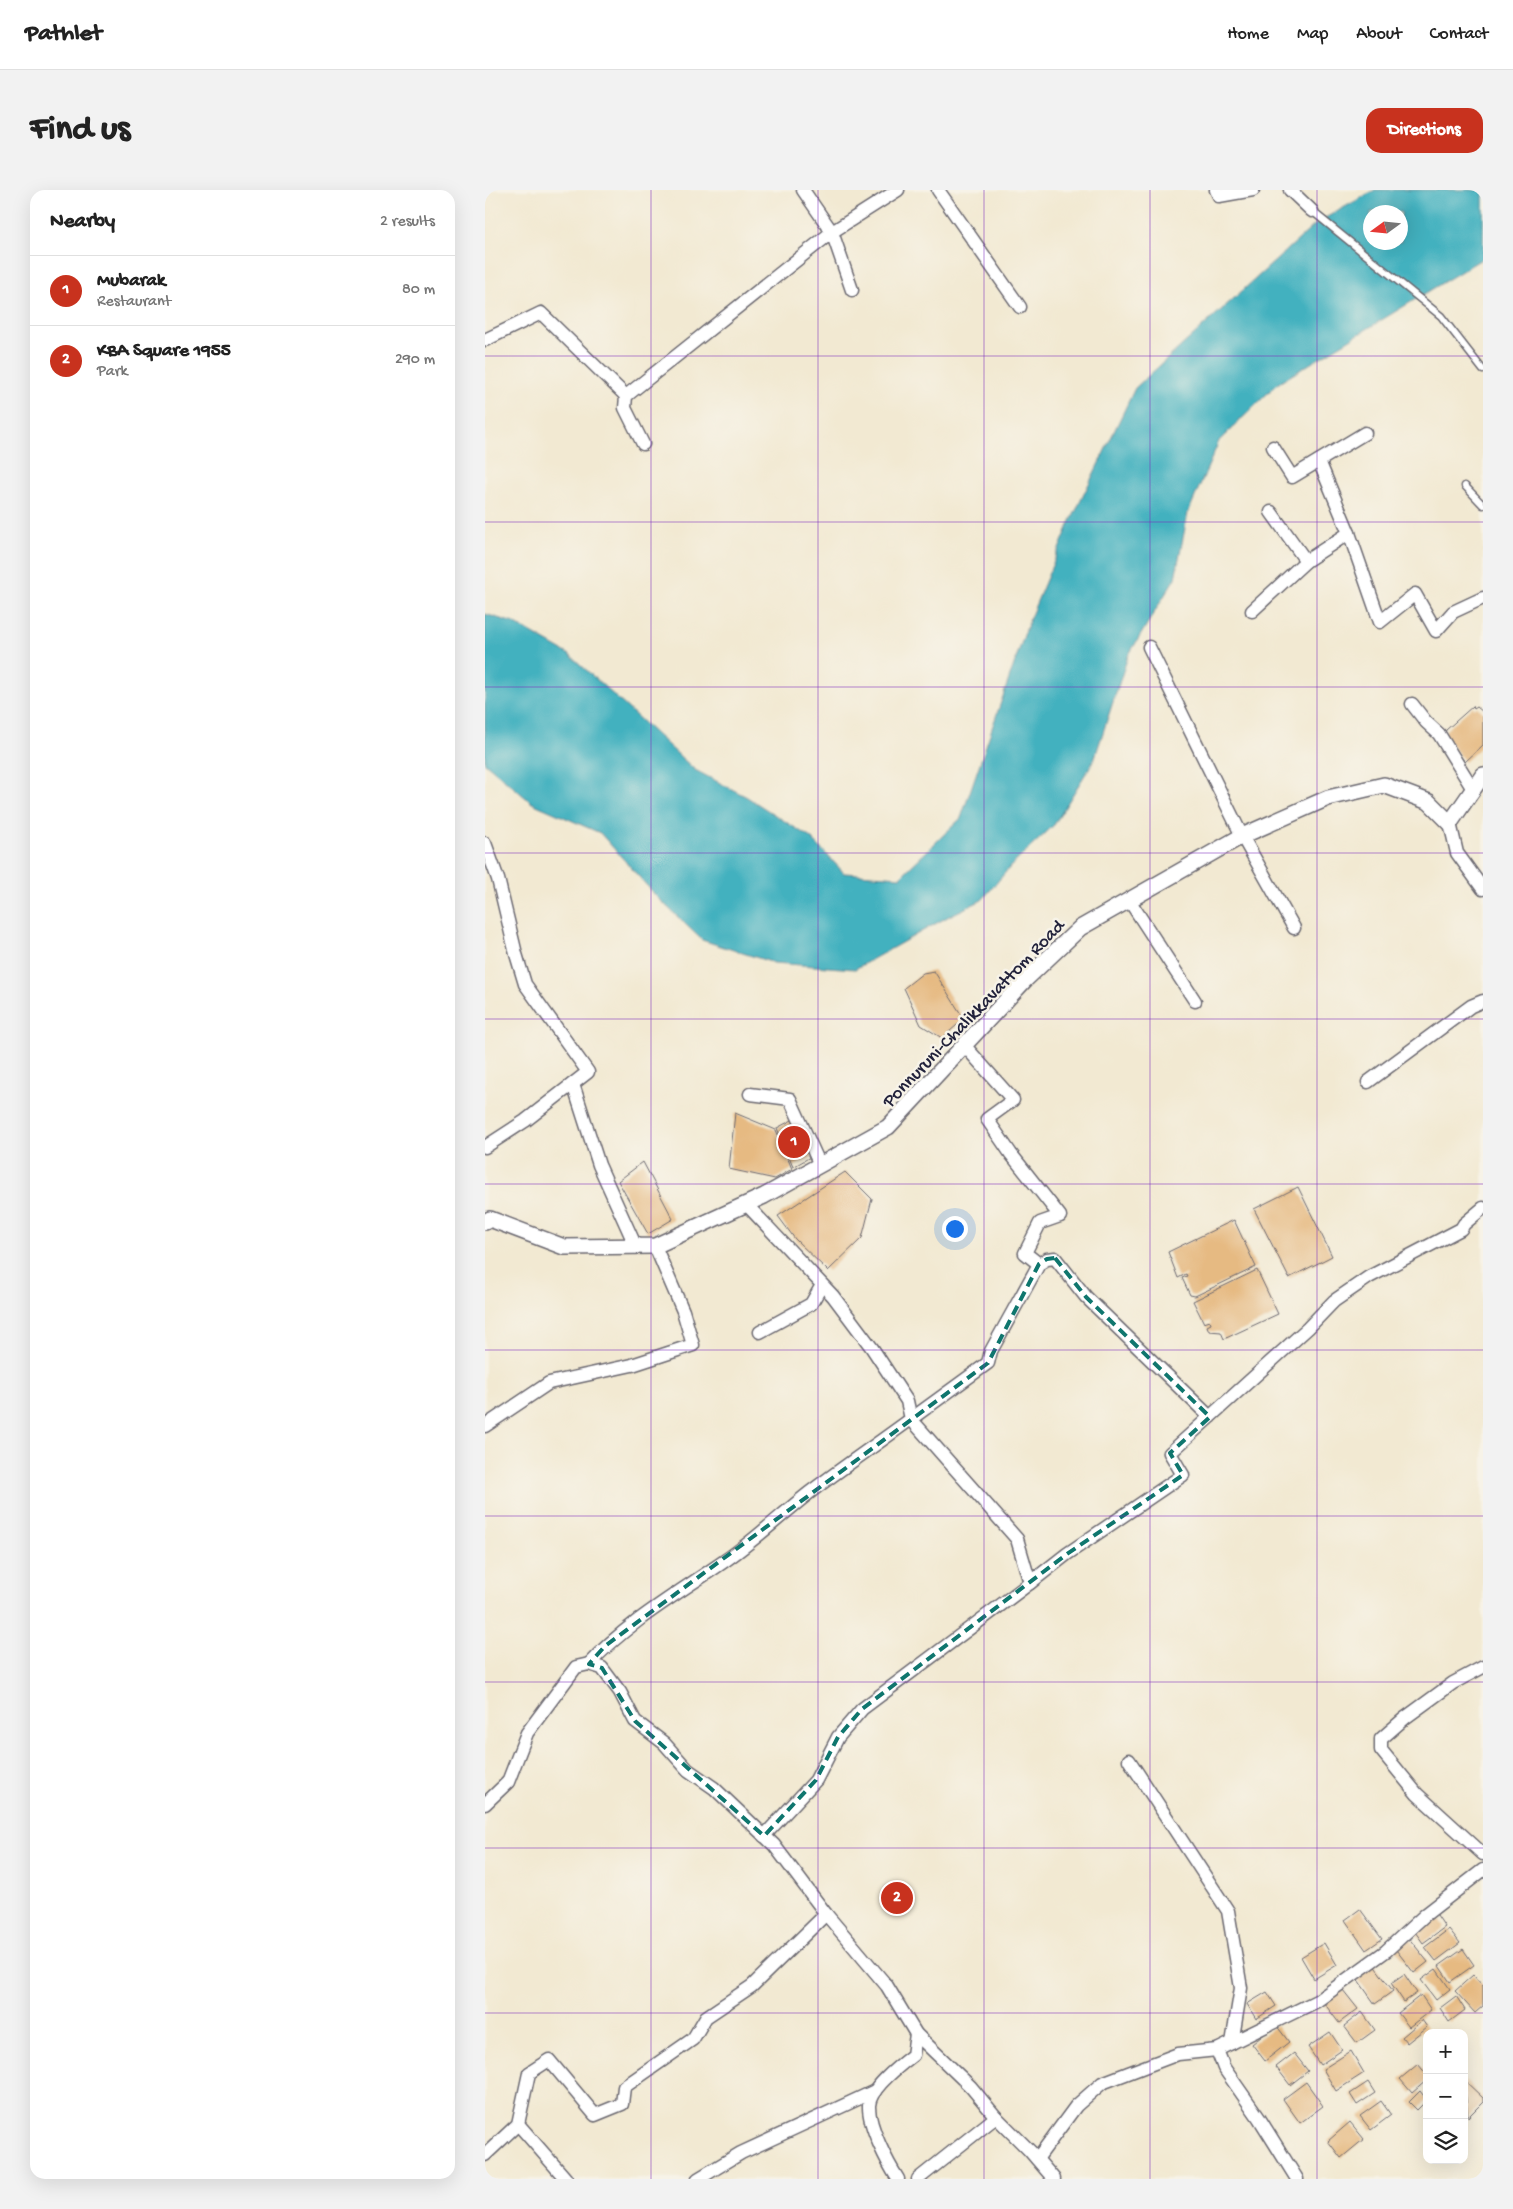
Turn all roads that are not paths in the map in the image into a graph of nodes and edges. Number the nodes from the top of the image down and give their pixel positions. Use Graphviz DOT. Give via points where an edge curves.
graph roads {
  1 [pos="803,190"];
  2 [pos="897,190"];
  3 [pos="938,190"];
  4 [pos="1216,190"];
  5 [pos="1253,190"];
  6 [pos="1290,190"];
  7 [pos="1312,211"];
  8 [pos="831,232"];
  9 [pos="852,290"];
  10 [pos="1019,307"];
  11 [pos="485,340"];
  12 [pos="1483,370"];
  13 [pos="626,396"];
  14 [pos="1365,433"];
  15 [pos="643,444"];
  16 [pos="1273,447"];
  17 [pos="1319,461"];
  18 [pos="1465,486"];
  19 [pos="1483,505"];
  20 [pos="1271,512"];
  21 [pos="1349,533"];
  22 [pos="1306,560"];
  23 [pos="1483,598"];
  24 [pos="1252,611"];
  25 [pos="1149,647"];
  26 [pos="1412,704"];
  27 [pos="1483,776"];
  28 [pos="1473,789"];
  29 [pos="1449,823"];
  30 [pos="1243,836"];
  31 [pos="485,843"];
  32 [pos="1483,889"];
  33 [pos="1129,900"];
  34 [pos="1294,928"];
  35 [pos="1195,1001"];
  36 [pos="1483,1001"];
  37 [pos="964,1045"];
  38 [pos="1367,1082"];
  39 [pos="573,1084"];
  40 [pos="750,1094"];
  41 [pos="485,1147"];
  42 [pos="820,1165"];
  43 [pos="746,1204"];
  44 [pos="1483,1208"];
  45 [pos="485,1222"];
  46 [pos="636,1246"];
  47 [pos="655,1246"];
  48 [pos="1039,1264"];
  49 [pos="822,1285"];
  50 [pos="760,1332"];
  51 [pos="1210,1417"];
  52 [pos="911,1420"];
  53 [pos="485,1426"];
  54 [pos="1030,1583"];
  55 [pos="589,1664"];
  56 [pos="1483,1667"];
  57 [pos="1129,1760"];
  58 [pos="485,1804"];
  59 [pos="765,1836"];
  60 [pos="1483,1854"];
  61 [pos="1483,1870"];
  62 [pos="825,1914"];
  63 [pos="916,2034"];
  64 [pos="1232,2043"];
  65 [pos="1217,2050"];
  66 [pos="875,2091"];
  67 [pos="996,2117"];
  68 [pos="519,2124"];
  69 [pos="485,2155"];
  70 [pos="1037,2158"];
  71 [pos="566,2179"];
  72 [pos="698,2179"];
  73 [pos="898,2179"];
  74 [pos="917,2179"];
  75 [pos="1054,2179"];
  76 [pos="1297,2179"];
  1 -- 8 [label="street"];
  2 -- 8 [label="street"];
  3 -- 10 [label="street"];
  4 -- 5 [label="street" via="1219,196"];
  6 -- 7 [label="street"];
  7 -- 12 [label="lane" via="1441,316"];
  8 -- 9 [label="street"];
  8 -- 13 [label="street"];
  11 -- 13 [label="street" via="541,313"];
  13 -- 15 [label="street" via="625,408"];
  14 -- 17 [label="street"];
  16 -- 17 [label="street" via="1292,477"];
  17 -- 21 [label="street"];
  18 -- 19 [label="lane"];
  20 -- 22 [label="street"];
  21 -- 22 [label="street"];
  21 -- 23 [label="street" via="1381,622 1415,594 1437,630 1453,612"];
  22 -- 24 [label="street"];
  25 -- 30 [label="street"];
  26 -- 28 [label="street" via="1439,734"];
  27 -- 28 [label="street"];
  28 -- 29 [label="street"];
  29 -- 30 [label="street, Ponnuruni-Chalikkavattom Road" via="1429,802 1384,786 1328,798"];
  29 -- 32 [label="street" via="1457,853"];
  30 -- 33 [label="street, Ponnuruni-Chalikkavattom Road"];
  30 -- 34 [label="street"];
  31 -- 39 [label="street" via="498,879 525,984 588,1072"];
  33 -- 35 [label="street"];
  33 -- 37 [label="street, Ponnuruni-Chalikkavattom Road" via="1080,928"];
  36 -- 38 [label="street" via="1471,1006"];
  37 -- 42 [label="street, Ponnuruni-Chalikkavattom Road" via="889,1127"];
  37 -- 48 [label="street" via="1013,1100 987,1119 1060,1216 1040,1223 1025,1253"];
  39 -- 41 [label="street"];
  39 -- 46 [label="street" via="599,1165"];
  40 -- 42 [label="street" via="790,1098"];
  42 -- 43 [label="street, Ponnuruni-Chalikkavattom Road"];
  43 -- 47 [label="street, Ponnuruni-Chalikkavattom Road"];
  43 -- 49 [label="street"];
  44 -- 51 [label="street" via="1461,1229 1369,1277 1335,1301"];
  45 -- 46 [label="street, Ponnuruni-Chalikkavattom Road" via="489,1219 564,1247"];
  46 -- 47 [label="street, Ponnuruni-Chalikkavattom Road"];
  47 -- 53 [label="street" via="693,1345 632,1365 549,1383"];
  48 -- 51 [label="street" via="1055,1258 1086,1296"];
  48 -- 52 [label="street" via="991,1350 988,1363"];
  49 -- 50 [label="street" via="811,1304"];
  49 -- 52 [label="street" via="872,1348 907,1401"];
  51 -- 54 [label="street" via="1170,1453 1183,1475"];
  52 -- 54 [label="street" via="1017,1539"];
  52 -- 55 [label="street" via="810,1492 727,1560 623,1632"];
  54 -- 59 [label="street" via="862,1709 837,1738 816,1780"];
  55 -- 58 [label="street" via="576,1667 527,1733 508,1782"];
  55 -- 59 [label="street" via="603,1668 635,1721 664,1743 688,1770 714,1788"];
  56 -- 60 [label="street" via="1405,1718 1381,1739 1381,1750 1417,1794"];
  57 -- 64 [label="street" via="1228,1911 1241,1988"];
  59 -- 62 [label="street"];
  61 -- 64 [label="street" via="1425,1914 1386,1951 1317,2001"];
  62 -- 63 [label="street" via="887,1986"];
  62 -- 68 [label="street" via="752,1986 706,2017 693,2039 624,2087 622,2104 595,2115 549,2060 529,2073"];
  63 -- 66 [label="street" via="913,2055 895,2068"];
  63 -- 67 [label="street"];
  64 -- 65 [label="street"];
  65 -- 70 [label="street" via="1178,2054 1102,2083 1076,2106"];
  65 -- 76 [label="street" via="1224,2068"];
  66 -- 72 [label="street" via="741,2152"];
  66 -- 73 [label="street" via="869,2106 888,2163"];
  67 -- 70 [label="street"];
  67 -- 74 [label="street"];
  68 -- 69 [label="street"];
  68 -- 71 [label="street"];
  70 -- 75 [label="street"];
}
